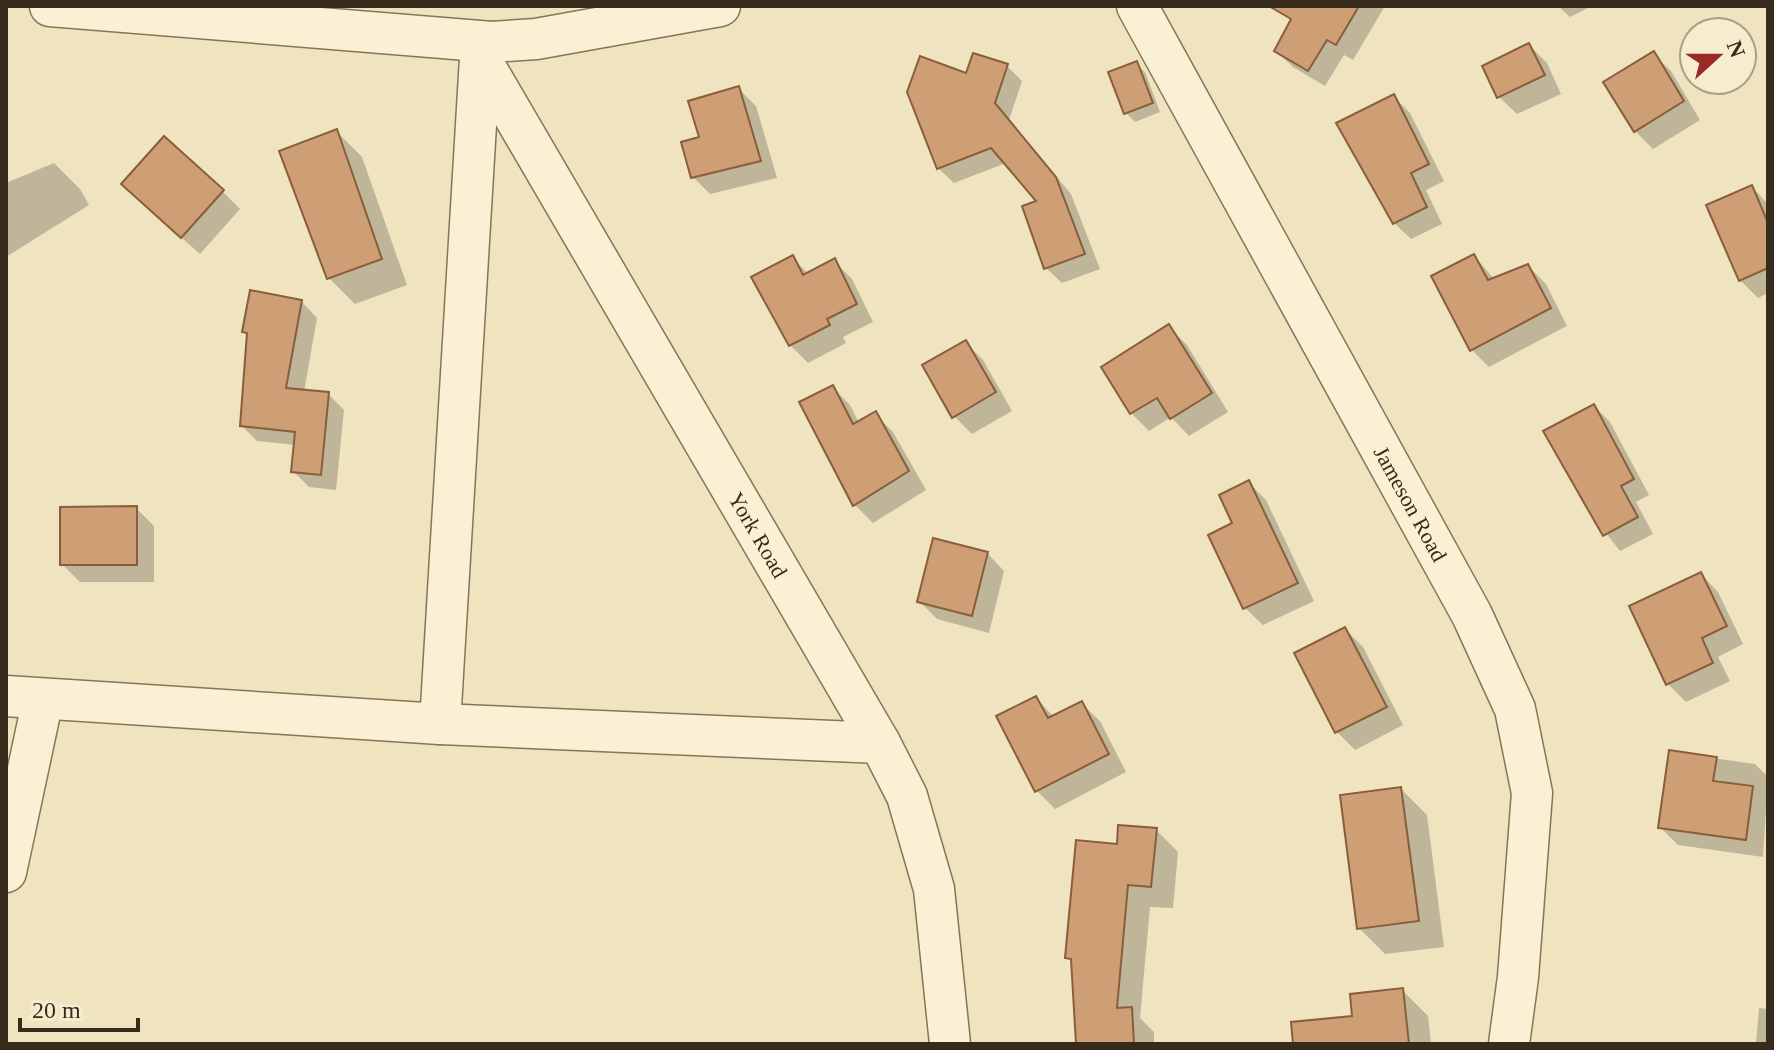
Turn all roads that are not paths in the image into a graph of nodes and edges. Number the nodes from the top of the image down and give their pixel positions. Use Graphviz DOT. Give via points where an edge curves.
graph roads {
  1 [pos="50,6"];
  2 [pos="720,6"];
  3 [pos="1137,6"];
  4 [pos="486,50"];
  5 [pos="24,698"];
  6 [pos="440,724"];
  7 [pos="880,743"];
  8 [pos="6,872"];
  9 [pos="950,1044"];
  10 [pos="1509,1044"];
  1 -- 4 [label="street"];
  2 -- 4 [label="street"];
  3 -- 10 [label="street, Jameson Road" via="1472,615 1515,709 1532,793"];
  4 -- 6 [label="street"];
  4 -- 7 [label="street, York Road"];
  5 -- 6 [label="street"];
  5 -- 8 [label="street"];
  6 -- 7 [label="street"];
  7 -- 9 [label="street, York Road" via="907,796 934,889"];
}
